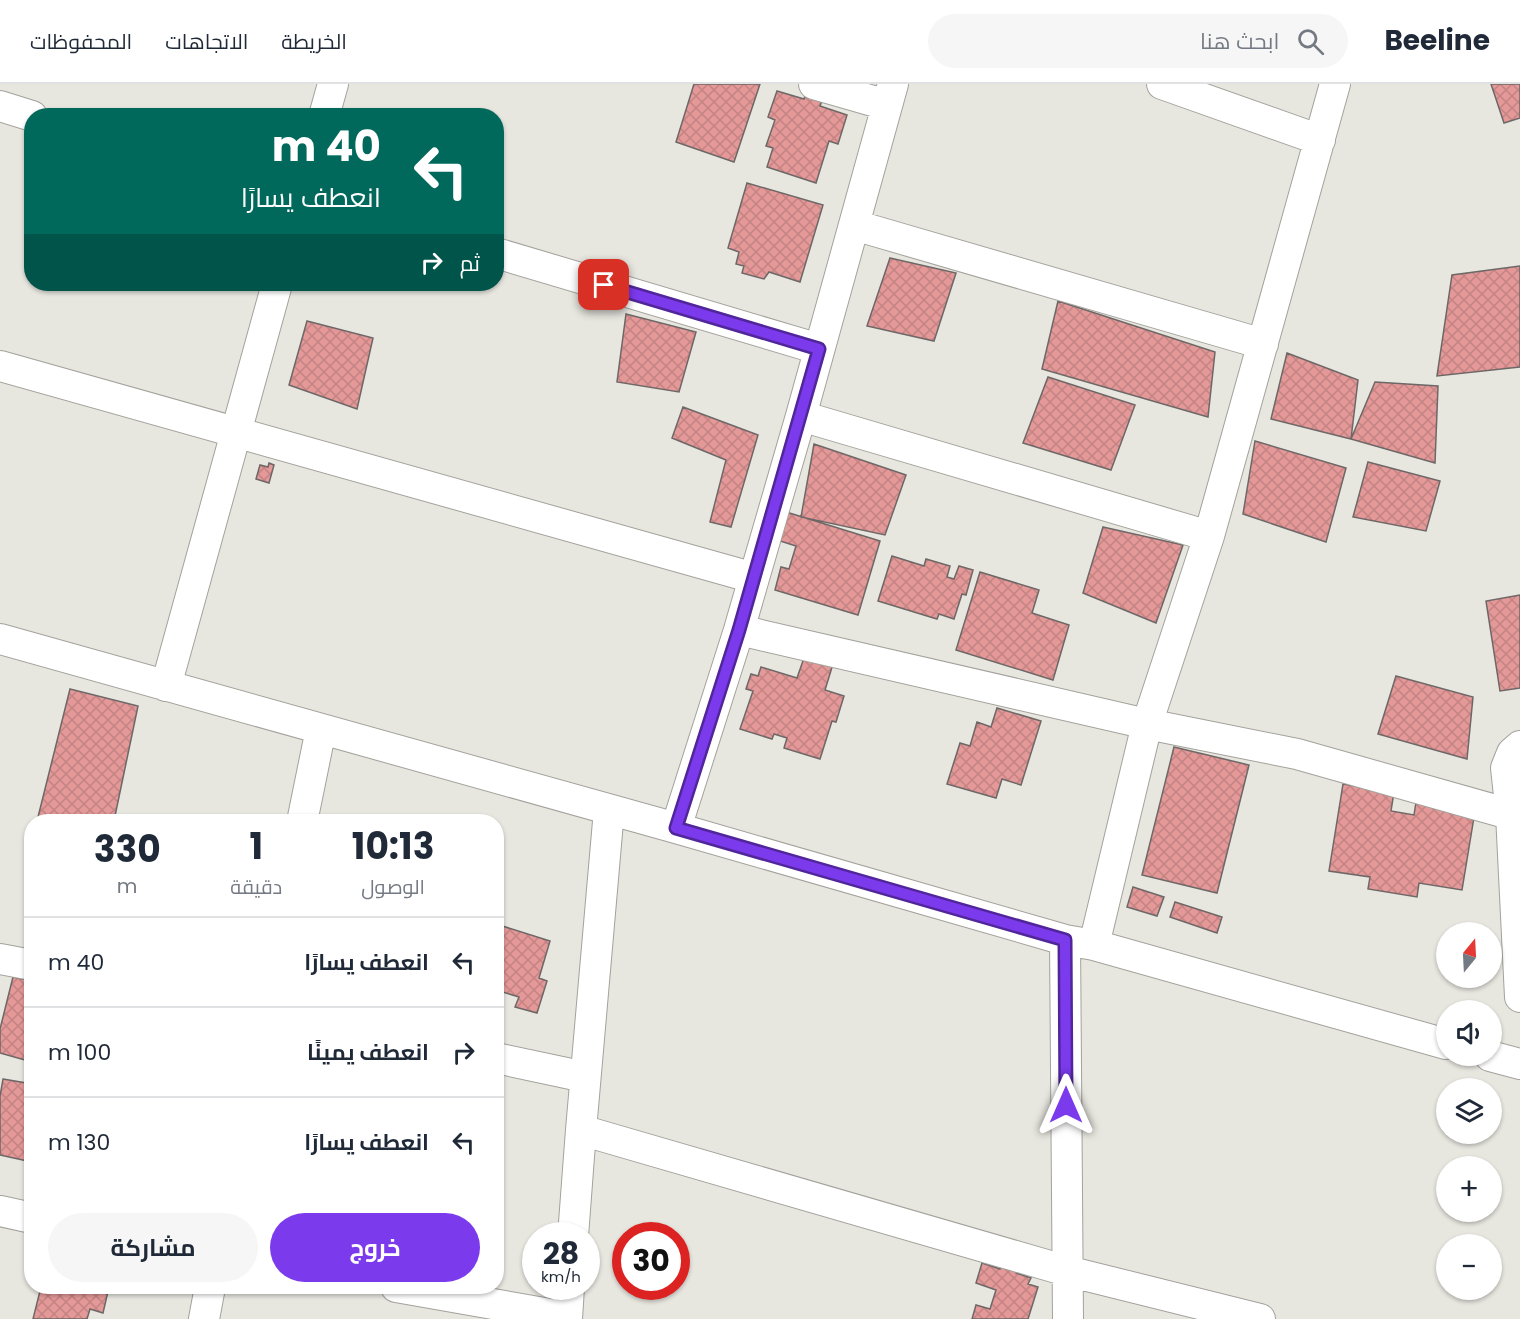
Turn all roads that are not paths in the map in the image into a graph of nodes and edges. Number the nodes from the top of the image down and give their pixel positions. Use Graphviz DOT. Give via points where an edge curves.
graph roads {
  1 [pos="333,84"];
  2 [pos="814,84"];
  3 [pos="1162,84"];
  4 [pos="1335,84"];
  5 [pos="890,94"];
  6 [pos="0,106"];
  7 [pos="326,108"];
  8 [pos="24,114"];
  9 [pos="1320,140"];
  10 [pos="854,225"];
  11 [pos="504,255"];
  12 [pos="275,291"];
  13 [pos="1263,344"];
  14 [pos="819,349"];
  15 [pos="0,366"];
  16 [pos="801,416"];
  17 [pos="236,432"];
  18 [pos="1209,536"];
  19 [pos="754,578"];
  20 [pos="739,630"];
  21 [pos="0,639"];
  22 [pos="166,686"];
  23 [pos="1147,724"];
  24 [pos="321,729"];
  25 [pos="1520,746"];
  26 [pos="609,810"];
  27 [pos="304,814"];
  28 [pos="1515,815"];
  29 [pos="676,828"];
  30 [pos="1065,940"];
  31 [pos="1094,945"];
  32 [pos="0,959"];
  33 [pos="24,964"];
  34 [pos="1520,997"];
  35 [pos="1436,1041"];
  36 [pos="1502,1059"];
  37 [pos="504,1060"];
  38 [pos="1520,1064"];
  39 [pos="585,1077"];
  40 [pos="581,1130"];
  41 [pos="0,1212"];
  42 [pos="24,1216"];
  43 [pos="574,1222"];
  44 [pos="1067,1271"];
  45 [pos="209,1294"];
  46 [pos="435,1294"];
  47 [pos="569,1300"];
  48 [pos="567,1318"];
  49 [pos="204,1319"];
  50 [pos="1068,1319"];
  51 [pos="1260,1319"];
  1 -- 7 [label="street"];
  2 -- 5 [label="street"];
  3 -- 9 [label="street"];
  4 -- 9 [label="street"];
  5 -- 10 [label="street"];
  6 -- 8 [label="street"];
  9 -- 13 [label="street"];
  10 -- 13 [label="street"];
  10 -- 14 [label="street"];
  11 -- 14 [label="street"];
  12 -- 17 [label="street"];
  13 -- 18 [label="street"];
  14 -- 16 [label="street"];
  15 -- 17 [label="street"];
  16 -- 18 [label="street"];
  16 -- 19 [label="street"];
  17 -- 19 [label="street"];
  17 -- 22 [label="street"];
  18 -- 23 [label="street"];
  19 -- 20 [label="street"];
  20 -- 23 [label="street"];
  20 -- 29 [label="street"];
  21 -- 22 [label="street"];
  22 -- 24 [label="street"];
  23 -- 28 [label="street" via="1297,754"];
  23 -- 31 [label="street"];
  24 -- 26 [label="street"];
  24 -- 27 [label="street"];
  25 -- 28 [label="street" via="1506,768"];
  26 -- 29 [label="street"];
  26 -- 39 [label="street"];
  28 -- 34 [label="street"];
  29 -- 30 [label="street"];
  30 -- 31 [label="street"];
  30 -- 44 [label="street"];
  31 -- 35 [label="street"];
  32 -- 33 [label="street"];
  36 -- 38 [label="street"];
  37 -- 39 [label="street"];
  39 -- 40 [label="street"];
  40 -- 43 [label="street"];
  40 -- 44 [label="street"];
  41 -- 42 [label="street"];
  44 -- 50 [label="street"];
  44 -- 51 [label="street"];
  45 -- 49 [label="street"];
  46 -- 48 [label="street"];
  47 -- 48 [label="street"];
}
